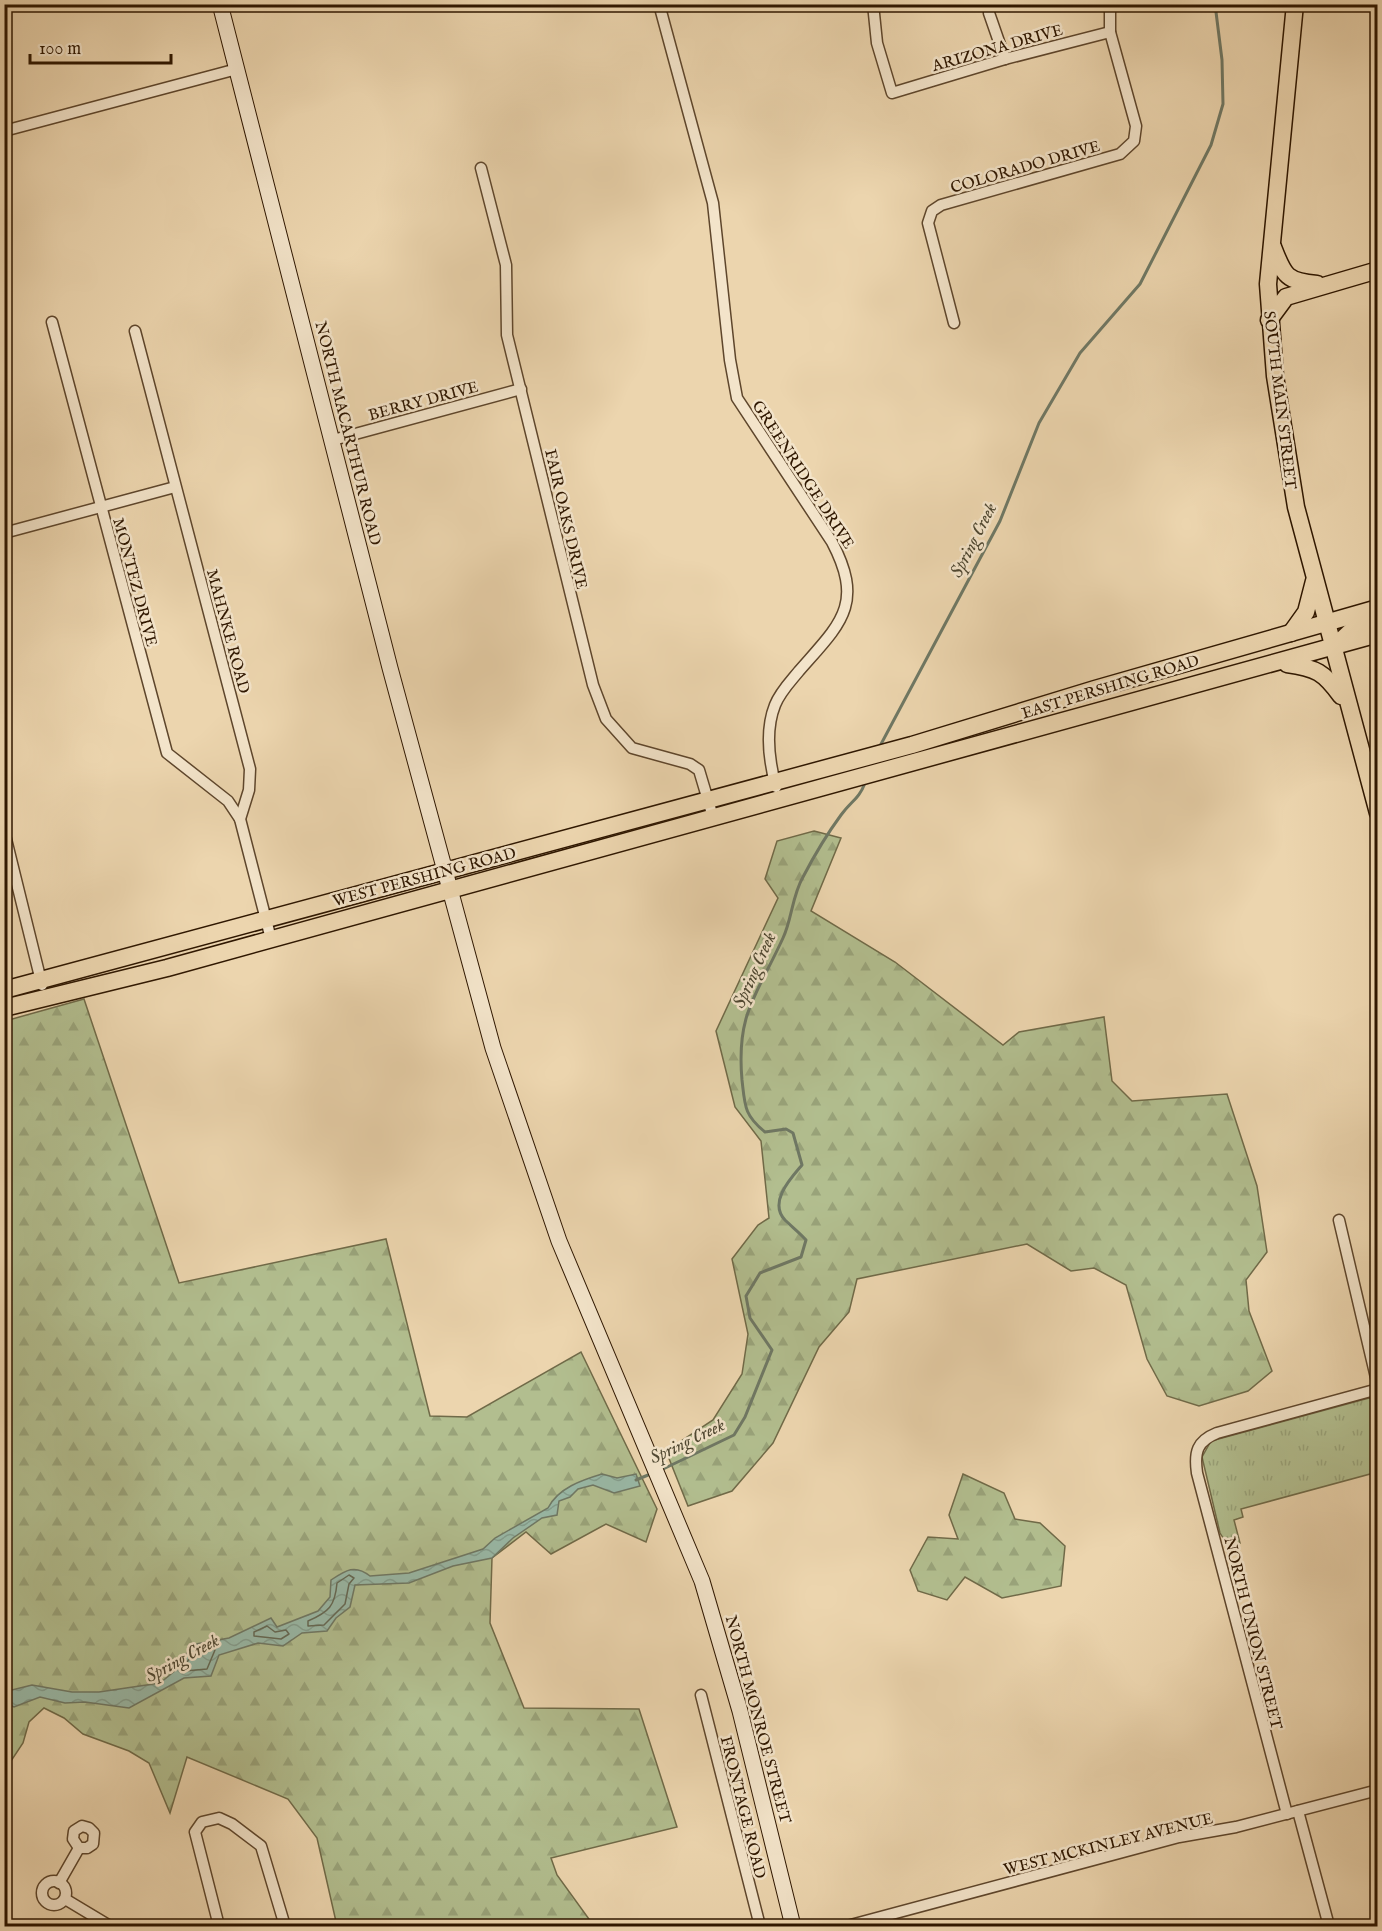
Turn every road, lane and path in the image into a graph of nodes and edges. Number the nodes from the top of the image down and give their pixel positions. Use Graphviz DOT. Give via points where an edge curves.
graph roads {
  1 [pos="220,4"];
  2 [pos="659,4"];
  3 [pos="873,4"];
  4 [pos="990,4"];
  5 [pos="1110,4"];
  6 [pos="1295,4"];
  7 [pos="1110,32"];
  8 [pos="1005,58"];
  9 [pos="237,69"];
  10 [pos="4,131"];
  11 [pos="482,168"];
  12 [pos="1271,241"];
  13 [pos="1377,270"];
  14 [pos="1323,284"];
  15 [pos="1269,320"];
  16 [pos="52,322"];
  17 [pos="954,323"];
  18 [pos="135,331"];
  19 [pos="521,389"];
  20 [pos="333,440"];
  21 [pos="175,487"];
  22 [pos="101,507"];
  23 [pos="4,533"];
  24 [pos="1314,577"];
  25 [pos="1377,608"];
  26 [pos="1377,620"];
  27 [pos="1326,623"];
  28 [pos="1291,633"];
  29 [pos="1377,634"];
  30 [pos="1333,648"];
  31 [pos="1280,663"];
  32 [pos="1347,704"];
  33 [pos="843,763"];
  34 [pos="774,780"];
  35 [pos="780,798"];
  36 [pos="708,799"];
  37 [pos="1377,813"];
  38 [pos="713,817"];
  39 [pos="240,819"];
  40 [pos="4,831"];
  41 [pos="444,870"];
  42 [pos="450,889"];
  43 [pos="266,920"];
  44 [pos="271,939"];
  45 [pos="183,943"];
  46 [pos="90,987"];
  47 [pos="43,988"];
  48 [pos="4,990"];
  49 [pos="4,1008"];
  50 [pos="1339,1220"];
  51 [pos="1377,1388"];
  52 [pos="648,1451"];
  53 [pos="700,1695"];
  54 [pos="1377,1790"];
  55 [pos="1292,1813"];
  56 [pos="79,1848"];
  57 [pos="60,1883"];
  58 [pos="65,1899"];
  59 [pos="110,1926"];
  60 [pos="219,1926"];
  61 [pos="285,1926"];
  62 [pos="760,1926"];
  63 [pos="793,1926"];
  64 [pos="847,1926"];
  65 [pos="1329,1926"];
  1 -- 9 [label="street, NORTH MACARTHUR ROAD"];
  2 -- 34 [label="street, GREENRIDGE DRIVE" via="713,203 737,398 832,542 848,584 848,604 841,618 780,693 774,706 768,744"];
  3 -- 8 [label="street, ARIZONA DRIVE" via="877,43 892,93"];
  4 -- 8 [label="street" via="989,14"];
  5 -- 7 [label="street, COLORADO DRIVE"];
  6 -- 12 [label="main road, SOUTH MAIN STREET"];
  7 -- 8 [label="street, ARIZONA DRIVE"];
  7 -- 17 [label="street, COLORADO DRIVE" via="1136,126 1134,141 1120,154 941,205 932,211 928,223"];
  9 -- 10 [label="street"];
  9 -- 20 [label="street, NORTH MACARTHUR ROAD"];
  11 -- 19 [label="street, FAIR OAKS DRIVE" via="505,258 507,335"];
  12 -- 14 [label="main road" via="1282,272 1290,279"];
  12 -- 15 [label="main road, SOUTH MAIN STREET"];
  13 -- 14 [label="main road"];
  14 -- 15 [label="main road" via="1286,297"];
  15 -- 24 [label="main road, SOUTH MAIN STREET" via="1291,486"];
  16 -- 22 [label="street, MONTEZ DRIVE"];
  18 -- 21 [label="street, MAHNKE ROAD"];
  19 -- 20 [label="street, BERRY DRIVE"];
  19 -- 36 [label="street, FAIR OAKS DRIVE" via="593,685 606,719 632,748 699,770"];
  20 -- 41 [label="street, NORTH MACARTHUR ROAD"];
  21 -- 22 [label="street"];
  21 -- 39 [label="street, MAHNKE ROAD" via="250,769 249,790"];
  22 -- 23 [label="street"];
  22 -- 39 [label="street, MONTEZ DRIVE" via="167,753 228,801"];
  24 -- 27 [label="main road, SOUTH MAIN STREET"];
  24 -- 28 [label="main road" via="1306,612"];
  25 -- 27 [label="main road, EAST PERSHING ROAD"];
  26 -- 30 [label="main road" via="1353,629"];
  27 -- 28 [label="main road, EAST PERSHING ROAD"];
  27 -- 30 [label="main road, SOUTH MAIN STREET"];
  28 -- 33 [label="main road, EAST PERSHING ROAD"];
  29 -- 30 [label="main road, WEST PERSHING ROAD"];
  30 -- 31 [label="main road, WEST PERSHING ROAD"];
  30 -- 32 [label="main road, SOUTH MAIN STREET"];
  31 -- 32 [label="main road" via="1318,670"];
  31 -- 35 [label="main road, WEST PERSHING ROAD"];
  32 -- 37 [label="main road, SOUTH MAIN STREET"];
  33 -- 34 [label="main road, WEST PERSHING ROAD"];
  34 -- 35 [label="street, GREENRIDGE DRIVE"];
  34 -- 36 [label="main road, WEST PERSHING ROAD"];
  35 -- 38 [label="main road, WEST PERSHING ROAD"];
  36 -- 38 [label="street, FAIR OAKS DRIVE"];
  36 -- 41 [label="main road, WEST PERSHING ROAD"];
  38 -- 42 [label="main road, WEST PERSHING ROAD"];
  39 -- 43 [label="street"];
  40 -- 47 [label="street"];
  41 -- 42 [label="street, NORTH MACARTHUR ROAD"];
  41 -- 43 [label="main road, WEST PERSHING ROAD"];
  42 -- 44 [label="main road, WEST PERSHING ROAD"];
  42 -- 52 [label="street, NORTH MACARTHUR ROAD" via="493,1048 537,1183"];
  43 -- 44 [label="street"];
  43 -- 45 [label="main road, WEST PERSHING ROAD"];
  44 -- 46 [label="main road, WEST PERSHING ROAD"];
  45 -- 46 [label="main road" via="155,957 102,974 90,980"];
  45 -- 47 [label="main road, WEST PERSHING ROAD"];
  46 -- 47 [label="main road, WEST PERSHING ROAD"];
  47 -- 48 [label="main road, WEST PERSHING ROAD"];
  47 -- 49 [label="main road, WEST PERSHING ROAD"];
  50 -- 51 [label="street"];
  51 -- 55 [label="street, NORTH UNION STREET" via="1217,1432 1200,1442 1196,1460"];
  52 -- 63 [label="street, NORTH MONROE STREET" via="714,1617"];
  53 -- 62 [label="street, FRONTAGE ROAD"];
  54 -- 55 [label="street, WEST MCKINLEY AVENUE"];
  55 -- 64 [label="street, WEST MCKINLEY AVENUE" via="1179,1838"];
  55 -- 65 [label="street, NORTH UNION STREET"];
  56 -- 57 [label="street"];
  57 -- 58 [label="street"];
  57 -- 58 [label="street" via="45,1885 43,1899 53,1905"];
  58 -- 59 [label="street"];
  60 -- 61 [label="street" via="195,1832 197,1826 219,1818 261,1846"];
}
